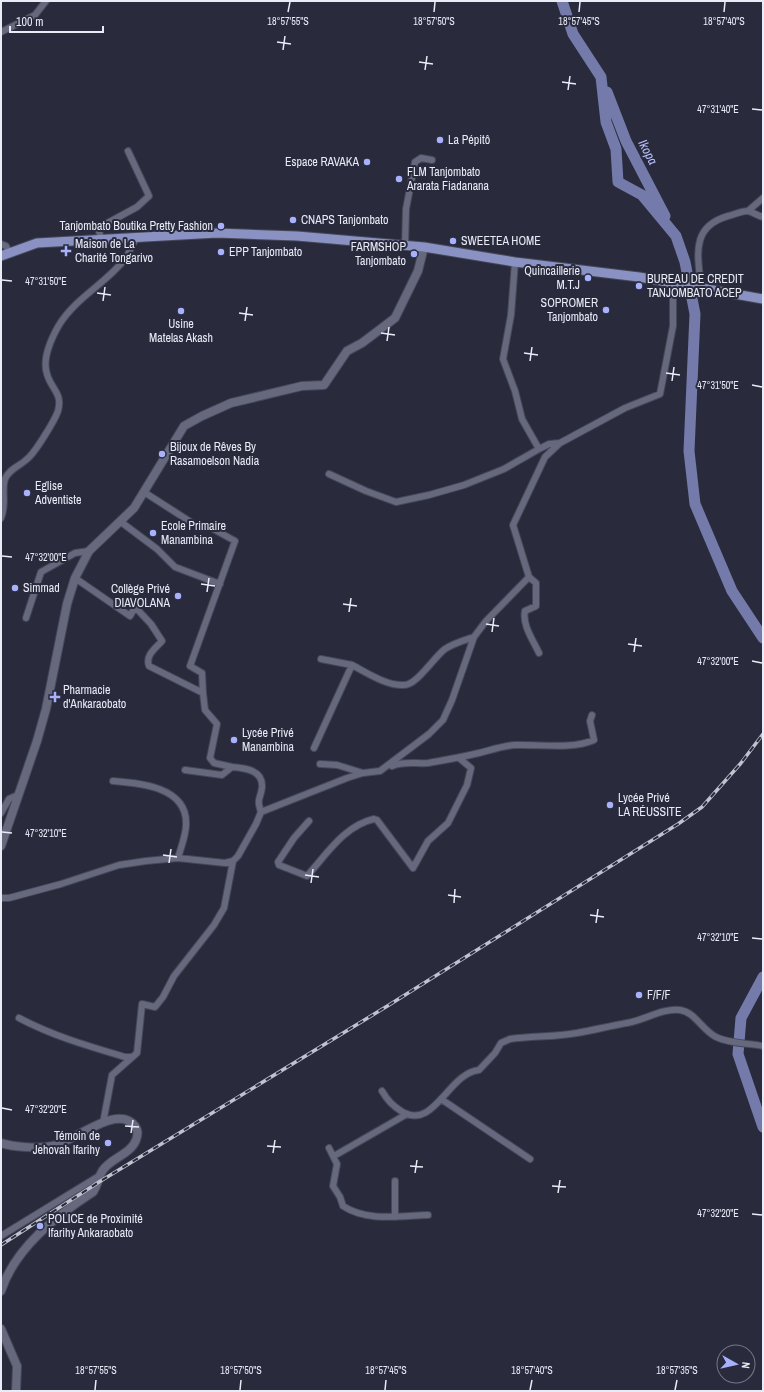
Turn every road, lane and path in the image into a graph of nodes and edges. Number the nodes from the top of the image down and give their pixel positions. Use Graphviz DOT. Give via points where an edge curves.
graph roads {
  1 [pos="43,2"];
  2 [pos="1,32"];
  3 [pos="128,151"];
  4 [pos="432,160"];
  5 [pos="763,198"];
  6 [pos="748,211"];
  7 [pos="763,217"];
  8 [pos="137,237"];
  9 [pos="101,239"];
  10 [pos="1,244"];
  11 [pos="405,246"];
  12 [pos="424,247"];
  13 [pos="5,254"];
  14 [pos="515,262"];
  15 [pos="679,284"];
  16 [pos="701,287"];
  17 [pos="763,299"];
  18 [pos="560,443"];
  19 [pos="539,449"];
  20 [pos="329,474"];
  21 [pos="144,492"];
  22 [pos="1,518"];
  23 [pos="121,522"];
  24 [pos="90,552"];
  25 [pos="529,577"];
  26 [pos="75,578"];
  27 [pos="220,584"];
  28 [pos="26,618"];
  29 [pos="474,637"];
  30 [pos="539,653"];
  31 [pos="321,659"];
  32 [pos="352,665"];
  33 [pos="203,693"];
  34 [pos="592,715"];
  35 [pos="314,748"];
  36 [pos="459,758"];
  37 [pos="320,764"];
  38 [pos="232,767"];
  39 [pos="185,770"];
  40 [pos="380,771"];
  41 [pos="363,773"];
  42 [pos="113,781"];
  43 [pos="18,795"];
  44 [pos="261,812"];
  45 [pos="1,813"];
  46 [pos="309,821"];
  47 [pos="1,846"];
  48 [pos="178,858"];
  49 [pos="233,861"];
  50 [pos="1,898"];
  51 [pos="19,1018"];
  52 [pos="763,1046"];
  53 [pos="134,1058"];
  54 [pos="382,1091"];
  55 [pos="441,1099"];
  56 [pos="407,1114"];
  57 [pos="102,1123"];
  58 [pos="1,1143"];
  59 [pos="329,1148"];
  60 [pos="334,1156"];
  61 [pos="530,1159"];
  62 [pos="100,1176"];
  63 [pos="395,1181"];
  64 [pos="428,1215"];
  65 [pos="395,1217"];
  66 [pos="1,1236"];
  67 [pos="1,1291"];
  68 [pos="1,1329"];
  69 [pos="16,1391"];
  1 -- 2 [label="street" via="31,18"];
  3 -- 9 [label="street" via="148,196 137,207 102,226 99,231"];
  4 -- 11 [label="street" via="421,158 415,162 406,209"];
  5 -- 6 [label="street"];
  6 -- 7 [label="street"];
  6 -- 16 [label="street" via="707,226 701,235 697,259"];
  8 -- 9 [label="main road"];
  8 -- 11 [label="main road" via="218,233 297,236"];
  8 -- 22 [label="street" via="126,257 70,310 51,341 46,358 47,374 59,396 57,414 34,452 4,480 5,507"];
  9 -- 13 [label="main road" via="37,243"];
  10 -- 13 [label="street" via="6,246"];
  11 -- 12 [label="main road"];
  12 -- 14 [label="main road"];
  12 -- 21 [label="street" via="420,267 395,318 362,343 347,350 324,385 302,386 231,403 190,422 184,426"];
  14 -- 15 [label="main road"];
  14 -- 19 [label="street" via="511,315 503,359 522,419"];
  15 -- 16 [label="main road"];
  15 -- 18 [label="street" via="673,296 673,326 660,394 625,408"];
  16 -- 17 [label="main road"];
  18 -- 19 [label="street" via="549,444"];
  18 -- 25 [label="street" via="545,457 513,525"];
  19 -- 20 [label="street" via="504,469 464,485 396,502"];
  21 -- 23 [label="street"];
  21 -- 27 [label="street" via="200,528 208,526 235,541"];
  23 -- 24 [label="street"];
  23 -- 27 [label="street" via="157,550 175,568"];
  24 -- 26 [label="street"];
  24 -- 28 [label="street" via="74,553 41,572"];
  25 -- 29 [label="street"];
  25 -- 30 [label="street" via="536,583 536,606 525,611 524,616 527,629"];
  26 -- 33 [label="street" via="130,616 135,607 162,641 148,656 149,666"];
  26 -- 43 [label="street" via="67,604 46,709"];
  27 -- 33 [label="street" via="190,666 202,673"];
  29 -- 32 [label="street" via="445,649 416,680 406,685 394,684"];
  29 -- 40 [label="street" via="443,720 429,734"];
  31 -- 32 [label="street"];
  32 -- 35 [label="street"];
  33 -- 38 [label="street" via="206,710 217,724 210,758 214,763"];
  34 -- 36 [label="street" via="590,721 594,740 588,742 514,745"];
  36 -- 40 [label="street" via="421,764 397,764"];
  36 -- 46 [label="street" via="471,768 467,785 448,823 428,841 413,868 377,820 372,819 350,830 322,856 307,876 279,864 294,838"];
  37 -- 41 [label="street" via="337,765"];
  38 -- 39 [label="street" via="222,775"];
  38 -- 44 [label="street" via="255,771 260,778 262,788 257,801"];
  40 -- 41 [label="street"];
  41 -- 44 [label="street"];
  42 -- 48 [label="street" via="146,784 177,798 186,817"];
  43 -- 45 [label="street" via="9,799"];
  43 -- 47 [label="street"];
  44 -- 49 [label="street"];
  48 -- 49 [label="street" via="225,863"];
  48 -- 50 [label="street" via="146,860 118,866 61,884"];
  49 -- 53 [label="street" via="224,908 214,925 174,976 155,1007 142,1004 139,1043"];
  51 -- 53 [label="street" via="40,1030"];
  52 -- 55 [label="street" via="733,1042 715,1036 693,1015 681,1010 667,1010 642,1020 576,1033 510,1039 501,1043 479,1070 470,1071 461,1077"];
  53 -- 57 [label="street" via="128,1060 112,1075"];
  54 -- 56 [label="street" via="388,1102"];
  55 -- 56 [label="street" via="432,1109 421,1115"];
  55 -- 61 [label="street"];
  56 -- 60 [label="street"];
  57 -- 58 [label="street" via="52,1147 10,1146"];
  57 -- 62 [label="street" via="118,1118 124,1119 132,1122 138,1135 131,1148 103,1169"];
  59 -- 60 [label="street"];
  60 -- 65 [label="street" via="337,1164 333,1186 342,1206 353,1213"];
  62 -- 66 [label="street"];
  62 -- 67 [label="street" via="97,1187 92,1192 53,1221 25,1250 10,1271"];
  63 -- 65 [label="street"];
  64 -- 65 [label="street"];
  68 -- 69 [label="street" via="17,1366"];
}
